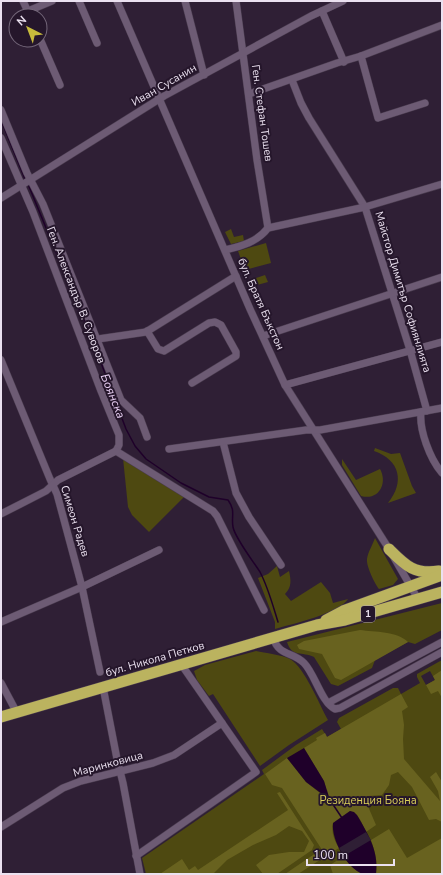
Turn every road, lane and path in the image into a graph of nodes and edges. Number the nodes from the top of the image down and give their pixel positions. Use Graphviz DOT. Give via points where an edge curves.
graph roads {
  1 [pos="52,1"];
  2 [pos="79,1"];
  3 [pos="117,1"];
  4 [pos="185,1"];
  5 [pos="236,1"];
  6 [pos="343,1"];
  7 [pos="40,8"];
  8 [pos="322,11"];
  9 [pos="442,24"];
  10 [pos="97,43"];
  11 [pos="44,48"];
  12 [pos="242,54"];
  13 [pos="361,56"];
  14 [pos="344,62"];
  15 [pos="204,74"];
  16 [pos="292,80"];
  17 [pos="60,85"];
  18 [pos="249,94"];
  19 [pos="159,99"];
  20 [pos="425,103"];
  21 [pos="1,110"];
  22 [pos="1,138"];
  23 [pos="30,179"];
  24 [pos="442,184"];
  25 [pos="20,185"];
  26 [pos="1,198"];
  27 [pos="365,207"];
  28 [pos="268,228"];
  29 [pos="225,250"];
  30 [pos="236,276"];
  31 [pos="442,277"];
  32 [pos="392,293"];
  33 [pos="147,331"];
  34 [pos="263,336"];
  35 [pos="98,339"];
  36 [pos="442,342"];
  37 [pos="410,350"];
  38 [pos="1,360"];
  39 [pos="192,383"];
  40 [pos="285,385"];
  41 [pos="442,408"];
  42 [pos="424,411"];
  43 [pos="312,429"];
  44 [pos="147,437"];
  45 [pos="223,442"];
  46 [pos="169,449"];
  47 [pos="116,451"];
  48 [pos="442,473"];
  49 [pos="53,486"];
  50 [pos="1,514"];
  51 [pos="389,548"];
  52 [pos="159,550"];
  53 [pos="281,565"];
  54 [pos="442,570"];
  55 [pos="442,575"];
  56 [pos="409,586"];
  57 [pos="82,587"];
  58 [pos="442,592"];
  59 [pos="418,600"];
  60 [pos="264,610"];
  61 [pos="1,622"];
  62 [pos="317,625"];
  63 [pos="273,638"];
  64 [pos="442,642"];
  65 [pos="442,652"];
  66 [pos="181,664"];
  67 [pos="100,672"];
  68 [pos="374,679"];
  69 [pos="1,683"];
  70 [pos="103,687"];
  71 [pos="378,687"];
  72 [pos="328,703"];
  73 [pos="17,713"];
  74 [pos="1,717"];
  75 [pos="222,724"];
  76 [pos="120,771"];
  77 [pos="1,827"];
  78 [pos="136,856"];
  79 [pos="140,874"];
  1 -- 7 [label="street"];
  2 -- 10 [label="street"];
  3 -- 19 [label="street, бул. Братя Бъкстон"];
  4 -- 15 [label="street"];
  5 -- 12 [label="street, Ген. Стефан Тошев"];
  6 -- 8 [label="street, Иван Сусанин"];
  8 -- 12 [label="street, Иван Сусанин"];
  8 -- 14 [label="street"];
  9 -- 13 [label="street"];
  11 -- 17 [label="street"];
  12 -- 15 [label="street, Иван Сусанин"];
  12 -- 18 [label="street, Ген. Стефан Тошев"];
  13 -- 14 [label="street"];
  13 -- 20 [label="street" via="378,118"];
  14 -- 16 [label="street"];
  15 -- 19 [label="street, Иван Сусанин"];
  16 -- 18 [label="street"];
  16 -- 27 [label="street, Майстор Димитър Софиянлията" via="300,103"];
  18 -- 28 [label="street, Ген. Стефан Тошев"];
  19 -- 23 [label="street, Иван Сусанин"];
  19 -- 29 [label="street, бул. Братя Бъкстон"];
  21 -- 23 [label="street, Ген. Александър В. Суворов"];
  22 -- 25 [label="street, Ген. Александър В. Суворов"];
  23 -- 25 [label="street, Иван Сусанин"];
  23 -- 35 [label="street, Ген. Александър В. Суворов" via="43,204"];
  24 -- 27 [label="street"];
  25 -- 26 [label="street, Иван Сусанин"];
  25 -- 47 [label="street, Ген. Александър В. Суворов" via="33,212 119,435"];
  27 -- 28 [label="street"];
  27 -- 32 [label="street, Майстор Димитър Софиянлията"];
  28 -- 29 [label="street" via="254,241"];
  29 -- 30 [label="street, бул. Братя Бъкстон"];
  30 -- 33 [label="street"];
  30 -- 34 [label="street, бул. Братя Бъкстон"];
  31 -- 32 [label="street"];
  32 -- 34 [label="street"];
  32 -- 37 [label="street, Майстор Димитър Софиянлията"];
  33 -- 35 [label="street"];
  33 -- 39 [label="street" via="158,349 164,351 209,323 221,325 236,356"];
  34 -- 40 [label="street, бул. Братя Бъкстон"];
  35 -- 44 [label="street, Ген. Александър В. Суворов" via="121,400 140,418"];
  36 -- 37 [label="street"];
  37 -- 40 [label="street"];
  37 -- 42 [label="street, Майстор Димитър Софиянлията"];
  38 -- 49 [label="street, Симеон Радев"];
  40 -- 43 [label="street, бул. Братя Бъкстон"];
  41 -- 42 [label="street"];
  42 -- 43 [label="street" via="320,430"];
  42 -- 48 [label="street, Майстор Димитър Софиянлията" via="420,420 432,459"];
  43 -- 45 [label="street"];
  43 -- 51 [label="street, бул. Братя Бъкстон"];
  45 -- 46 [label="street"];
  45 -- 53 [label="street" via="236,493"];
  47 -- 49 [label="street" via="58,480"];
  47 -- 60 [label="street" via="213,511"];
  49 -- 50 [label="street"];
  49 -- 57 [label="street, Симеон Радев"];
  51 -- 54 [label="highway" via="403,563 416,571"];
  51 -- 56 [label="street, бул. Братя Бъкстон"];
  52 -- 57 [label="street"];
  55 -- 56 [label="highway, 1"];
  56 -- 59 [label="street, бул. Братя Бъкстон"];
  56 -- 62 [label="highway, бул. Никола Петков / 1" via="343,611"];
  57 -- 61 [label="street"];
  57 -- 67 [label="street, Симеон Радев"];
  58 -- 59 [label="highway, 1"];
  59 -- 62 [label="highway, бул. Никола Петков / 1"];
  62 -- 63 [label="highway, бул. Никола Петков / 1"];
  63 -- 66 [label="highway, бул. Никола Петков / 1"];
  63 -- 72 [label="street" via="276,646 282,651 304,663"];
  64 -- 68 [label="street"];
  65 -- 71 [label="street"];
  66 -- 70 [label="highway, бул. Никола Петков / 1"];
  66 -- 75 [label="street"];
  68 -- 71 [label="street" via="380,681"];
  68 -- 72 [label="street"];
  69 -- 73 [label="street"];
  70 -- 73 [label="highway, бул. Никола Петков / 1"];
  70 -- 76 [label="street"];
  71 -- 72 [label="street" via="340,708 335,709"];
  73 -- 74 [label="highway, бул. Никола Петков / 1"];
  75 -- 76 [label="street, Маринковица" via="174,755"];
  75 -- 78 [label="street" via="256,772"];
  76 -- 77 [label="street, Маринковица" via="63,788"];
  76 -- 78 [label="street"];
  78 -- 79 [label="street"];
}
